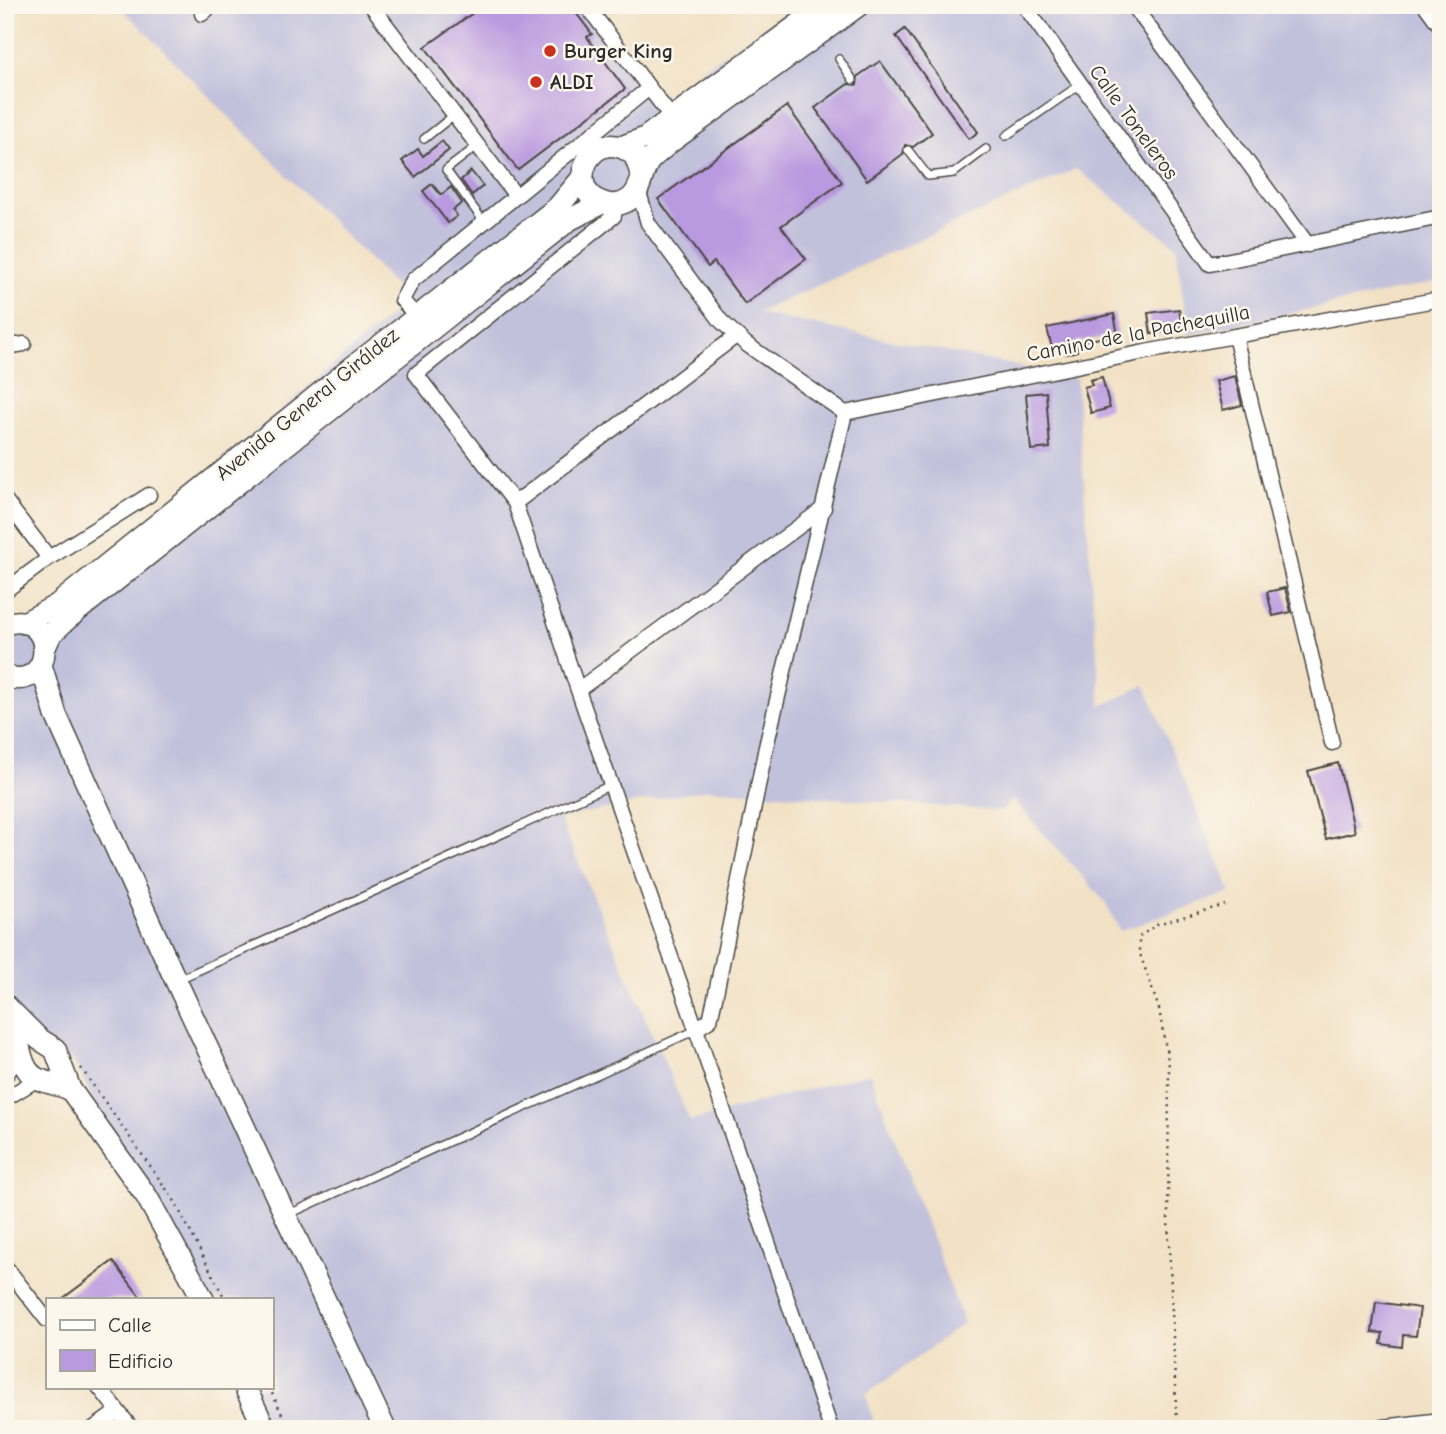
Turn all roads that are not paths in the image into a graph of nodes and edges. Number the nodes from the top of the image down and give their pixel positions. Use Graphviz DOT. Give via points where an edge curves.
graph roads {
  1 [pos="370,5"];
  2 [pos="586,5"];
  3 [pos="825,5"];
  4 [pos="859,5"];
  5 [pos="1024,5"];
  6 [pos="1133,5"];
  7 [pos="1425,5"];
  8 [pos="1441,27"];
  9 [pos="839,59"];
  10 [pos="853,80"];
  11 [pos="1081,84"];
  12 [pos="649,88"];
  13 [pos="454,115"];
  14 [pos="671,118"];
  15 [pos="1006,136"];
  16 [pos="424,139"];
  17 [pos="478,146"];
  18 [pos="621,147"];
  19 [pos="586,149"];
  20 [pos="986,149"];
  21 [pos="908,150"];
  22 [pos="583,177"];
  23 [pos="640,183"];
  24 [pos="516,196"];
  25 [pos="616,208"];
  26 [pos="1441,217"];
  27 [pos="484,222"];
  28 [pos="648,223"];
  29 [pos="1308,245"];
  30 [pos="1441,299"];
  31 [pos="416,316"];
  32 [pos="736,336"];
  33 [pos="1235,336"];
  34 [pos="24,344"];
  35 [pos="5,347"];
  36 [pos="845,413"];
  37 [pos="149,495"];
  38 [pos="5,500"];
  39 [pos="515,503"];
  40 [pos="824,508"];
  41 [pos="49,558"];
  42 [pos="5,591"];
  43 [pos="12,621"];
  44 [pos="43,656"];
  45 [pos="9,677"];
  46 [pos="578,690"];
  47 [pos="56,715"];
  48 [pos="1332,743"];
  49 [pos="611,785"];
  50 [pos="176,981"];
  51 [pos="6,1006"];
  52 [pos="696,1029"];
  53 [pos="39,1039"];
  54 [pos="21,1054"];
  55 [pos="58,1061"];
  56 [pos="5,1076"];
  57 [pos="38,1079"];
  58 [pos="70,1089"];
  59 [pos="5,1099"];
  60 [pos="285,1216"];
  61 [pos="5,1266"];
  62 [pos="202,1298"];
  63 [pos="46,1319"];
  64 [pos="100,1388"];
  65 [pos="245,1388"];
  66 [pos="118,1412"];
  67 [pos="1441,1420"];
  68 [pos="93,1429"];
  69 [pos="132,1429"];
  70 [pos="265,1429"];
  71 [pos="385,1429"];
  72 [pos="831,1429"];
  73 [pos="1367,1429"];
  1 -- 13 [label="street"];
  2 -- 12 [label="street"];
  3 -- 14 [label="main road"];
  4 -- 23 [label="main road" via="669,143 649,162"];
  5 -- 11 [label="street, Calle Toneleros"];
  6 -- 29 [label="street"];
  7 -- 8 [label="street"];
  9 -- 10 [label="lane"];
  11 -- 15 [label="lane"];
  11 -- 29 [label="street, Calle Toneleros" via="1210,264"];
  12 -- 14 [label="street"];
  12 -- 19 [label="street"];
  13 -- 16 [label="lane"];
  13 -- 17 [label="street"];
  14 -- 18 [label="main road" via="645,138"];
  17 -- 24 [label="street"];
  17 -- 27 [label="lane" via="446,170"];
  18 -- 19 [label="main road"];
  18 -- 23 [label="main road" via="636,158"];
  19 -- 22 [label="main road"];
  19 -- 24 [label="street"];
  20 -- 21 [label="lane" via="954,173 928,176"];
  22 -- 25 [label="main road" via="589,194"];
  22 -- 31 [label="main road, Avenida General Giráldez" via="558,206"];
  23 -- 25 [label="main road" via="632,198"];
  23 -- 28 [label="street"];
  24 -- 27 [label="street"];
  25 -- 28 [label="street"];
  25 -- 39 [label="street" via="416,374"];
  25 -- 44 [label="main road, Avenida General Giráldez" via="569,220 67,619 51,634"];
  26 -- 29 [label="street"];
  27 -- 31 [label="street" via="412,280 402,300"];
  28 -- 32 [label="street"];
  30 -- 33 [label="street, Camino de la Pachequilla"];
  31 -- 43 [label="main road, Avenida General Giráldez" via="57,605"];
  32 -- 36 [label="street"];
  32 -- 39 [label="street"];
  33 -- 36 [label="street, Camino de la Pachequilla"];
  33 -- 48 [label="street"];
  34 -- 35 [label="street"];
  36 -- 40 [label="street"];
  37 -- 41 [label="street"];
  38 -- 41 [label="street"];
  39 -- 46 [label="street"];
  40 -- 46 [label="street"];
  40 -- 52 [label="street" via="766,747 716,998 709,1020"];
  41 -- 42 [label="street"];
  43 -- 44 [label="main road" via="39,633"];
  44 -- 45 [label="main road, Avenida General Giráldez" via="32,674"];
  44 -- 47 [label="main road"];
  45 -- 47 [label="main road"];
  46 -- 49 [label="street"];
  47 -- 50 [label="main road"];
  49 -- 50 [label="lane"];
  49 -- 52 [label="street"];
  50 -- 60 [label="main road"];
  51 -- 53 [label="main road"];
  51 -- 54 [label="main road" via="18,1028"];
  52 -- 60 [label="lane"];
  52 -- 72 [label="street"];
  53 -- 54 [label="main road"];
  53 -- 55 [label="main road" via="50,1043"];
  54 -- 56 [label="street"];
  54 -- 57 [label="main road" via="24,1067"];
  55 -- 57 [label="main road" via="51,1073"];
  55 -- 58 [label="main road"];
  57 -- 58 [label="main road"];
  57 -- 59 [label="street"];
  58 -- 62 [label="main road" via="147,1197"];
  60 -- 71 [label="main road"];
  61 -- 63 [label="street"];
  64 -- 66 [label="street"];
  65 -- 70 [label="main road"];
  66 -- 68 [label="street"];
  66 -- 69 [label="street"];
  67 -- 73 [label="street"];
}
